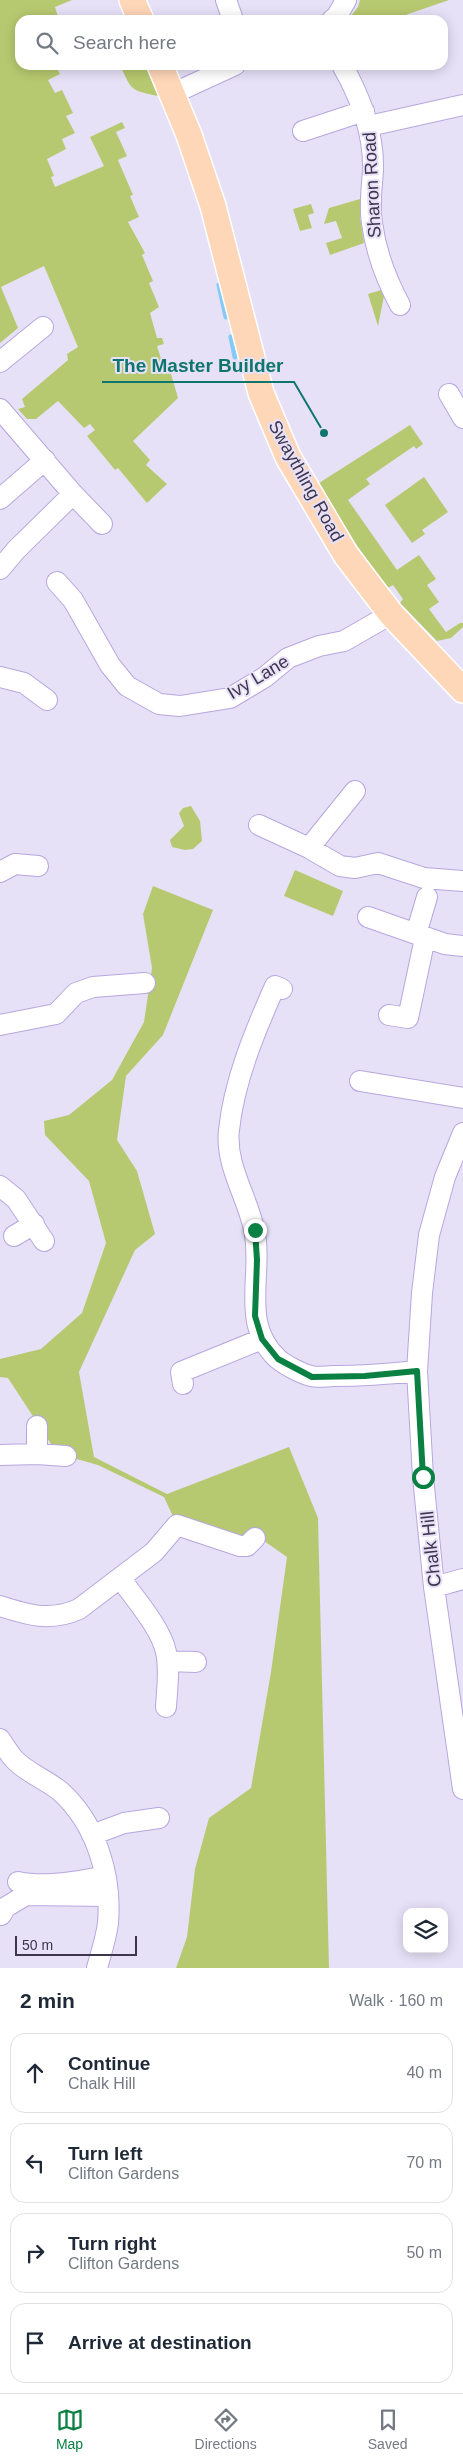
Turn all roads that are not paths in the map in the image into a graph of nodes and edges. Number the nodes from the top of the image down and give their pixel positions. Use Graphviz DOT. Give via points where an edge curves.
graph roads {
  1 [pos="132,0"];
  2 [pos="226,0"];
  3 [pos="346,0"];
  4 [pos="139,15"];
  5 [pos="231,15"];
  6 [pos="338,15"];
  7 [pos="162,70"];
  8 [pos="221,70"];
  9 [pos="344,70"];
  10 [pos="172,94"];
  11 [pos="463,105"];
  12 [pos="367,118"];
  13 [pos="303,130"];
  14 [pos="400,305"];
  15 [pos="43,327"];
  16 [pos="0,362"];
  17 [pos="448,394"];
  18 [pos="0,409"];
  19 [pos="463,418"];
  20 [pos="45,460"];
  21 [pos="72,494"];
  22 [pos="0,499"];
  23 [pos="102,524"];
  24 [pos="0,569"];
  25 [pos="57,582"];
  26 [pos="391,614"];
  27 [pos="0,678"];
  28 [pos="463,690"];
  29 [pos="47,700"];
  30 [pos="355,791"];
  31 [pos="259,825"];
  32 [pos="309,848"];
  33 [pos="38,866"];
  34 [pos="0,872"];
  35 [pos="463,881"];
  36 [pos="428,897"];
  37 [pos="368,917"];
  38 [pos="421,936"];
  39 [pos="463,946"];
  40 [pos="145,983"];
  41 [pos="275,986"];
  42 [pos="389,1014"];
  43 [pos="0,1025"];
  44 [pos="360,1081"];
  45 [pos="463,1098"];
  46 [pos="463,1134"];
  47 [pos="0,1186"];
  48 [pos="34,1224"];
  49 [pos="14,1236"];
  50 [pos="44,1242"];
  51 [pos="262,1339"];
  52 [pos="417,1371"];
  53 [pos="180,1373"];
  54 [pos="37,1426"];
  55 [pos="36,1454"];
  56 [pos="0,1455"];
  57 [pos="66,1456"];
  58 [pos="254,1538"];
  59 [pos="121,1578"];
  60 [pos="463,1579"];
  61 [pos="434,1587"];
  62 [pos="0,1607"];
  63 [pos="168,1661"];
  64 [pos="196,1662"];
  65 [pos="166,1707"];
  66 [pos="0,1739"];
  67 [pos="463,1789"];
  68 [pos="159,1818"];
  69 [pos="92,1834"];
  70 [pos="105,1876"];
  71 [pos="18,1882"];
  72 [pos="108,1896"];
  73 [pos="1,1915"];
  74 [pos="97,1968"];
  1 -- 4 [label="main road"];
  2 -- 5 [label="street"];
  3 -- 6 [label="street"];
  7 -- 10 [label="main road, Swaythling Road"];
  8 -- 10 [label="street"];
  9 -- 12 [label="street, Sharon Road"];
  10 -- 26 [label="main road, Swaythling Road" via="213,206 260,388 274,425 288,457 323,518"];
  11 -- 12 [label="street"];
  12 -- 13 [label="street"];
  12 -- 14 [label="street, Sharon Road" via="373,168 371,221 381,266"];
  15 -- 16 [label="street"];
  17 -- 19 [label="street"];
  18 -- 20 [label="street"];
  20 -- 21 [label="street"];
  20 -- 22 [label="street"];
  21 -- 23 [label="street"];
  21 -- 24 [label="street"];
  25 -- 26 [label="street, Ivy Lane" via="73,600 110,665 127,686 159,704 180,706 230,698 264,678 288,658 344,641"];
  26 -- 28 [label="main road, Swaythling Road"];
  27 -- 29 [label="street" via="24,683"];
  30 -- 32 [label="street"];
  31 -- 32 [label="street"];
  32 -- 35 [label="street" via="340,866 355,868 378,863 424,878"];
  33 -- 34 [label="street" via="16,864"];
  36 -- 38 [label="street"];
  37 -- 38 [label="street"];
  38 -- 39 [label="street"];
  38 -- 42 [label="street" via="408,1018"];
  40 -- 43 [label="street" via="93,987 76,993 61,1021"];
  41 -- 51 [label="street" via="241,1078 229,1133 232,1161 255,1230 255,1316"];
  44 -- 45 [label="street"];
  46 -- 52 [label="street, Chalk Hill" via="445,1177 429,1236"];
  47 -- 48 [label="street" via="16,1199"];
  48 -- 49 [label="street"];
  48 -- 50 [label="street"];
  51 -- 52 [label="street" via="278,1359 312,1377"];
  51 -- 53 [label="street"];
  52 -- 61 [label="street, Chalk Hill"];
  54 -- 55 [label="street"];
  55 -- 56 [label="street"];
  55 -- 57 [label="street"];
  58 -- 59 [label="street" via="247,1546 240,1546 177,1525 154,1552"];
  59 -- 62 [label="street" via="79,1609 65,1615 31,1616"];
  59 -- 63 [label="street" via="161,1638"];
  60 -- 61 [label="street"];
  61 -- 67 [label="street, Chalk Hill"];
  63 -- 64 [label="street"];
  63 -- 65 [label="street"];
  66 -- 69 [label="street" via="13,1758 71,1802"];
  68 -- 69 [label="street" via="124,1823"];
  69 -- 70 [label="street"];
  70 -- 71 [label="street" via="29,1885"];
  70 -- 72 [label="street"];
  72 -- 73 [label="street" via="26,1895 6,1907"];
  72 -- 74 [label="street" via="108,1924"];
}
